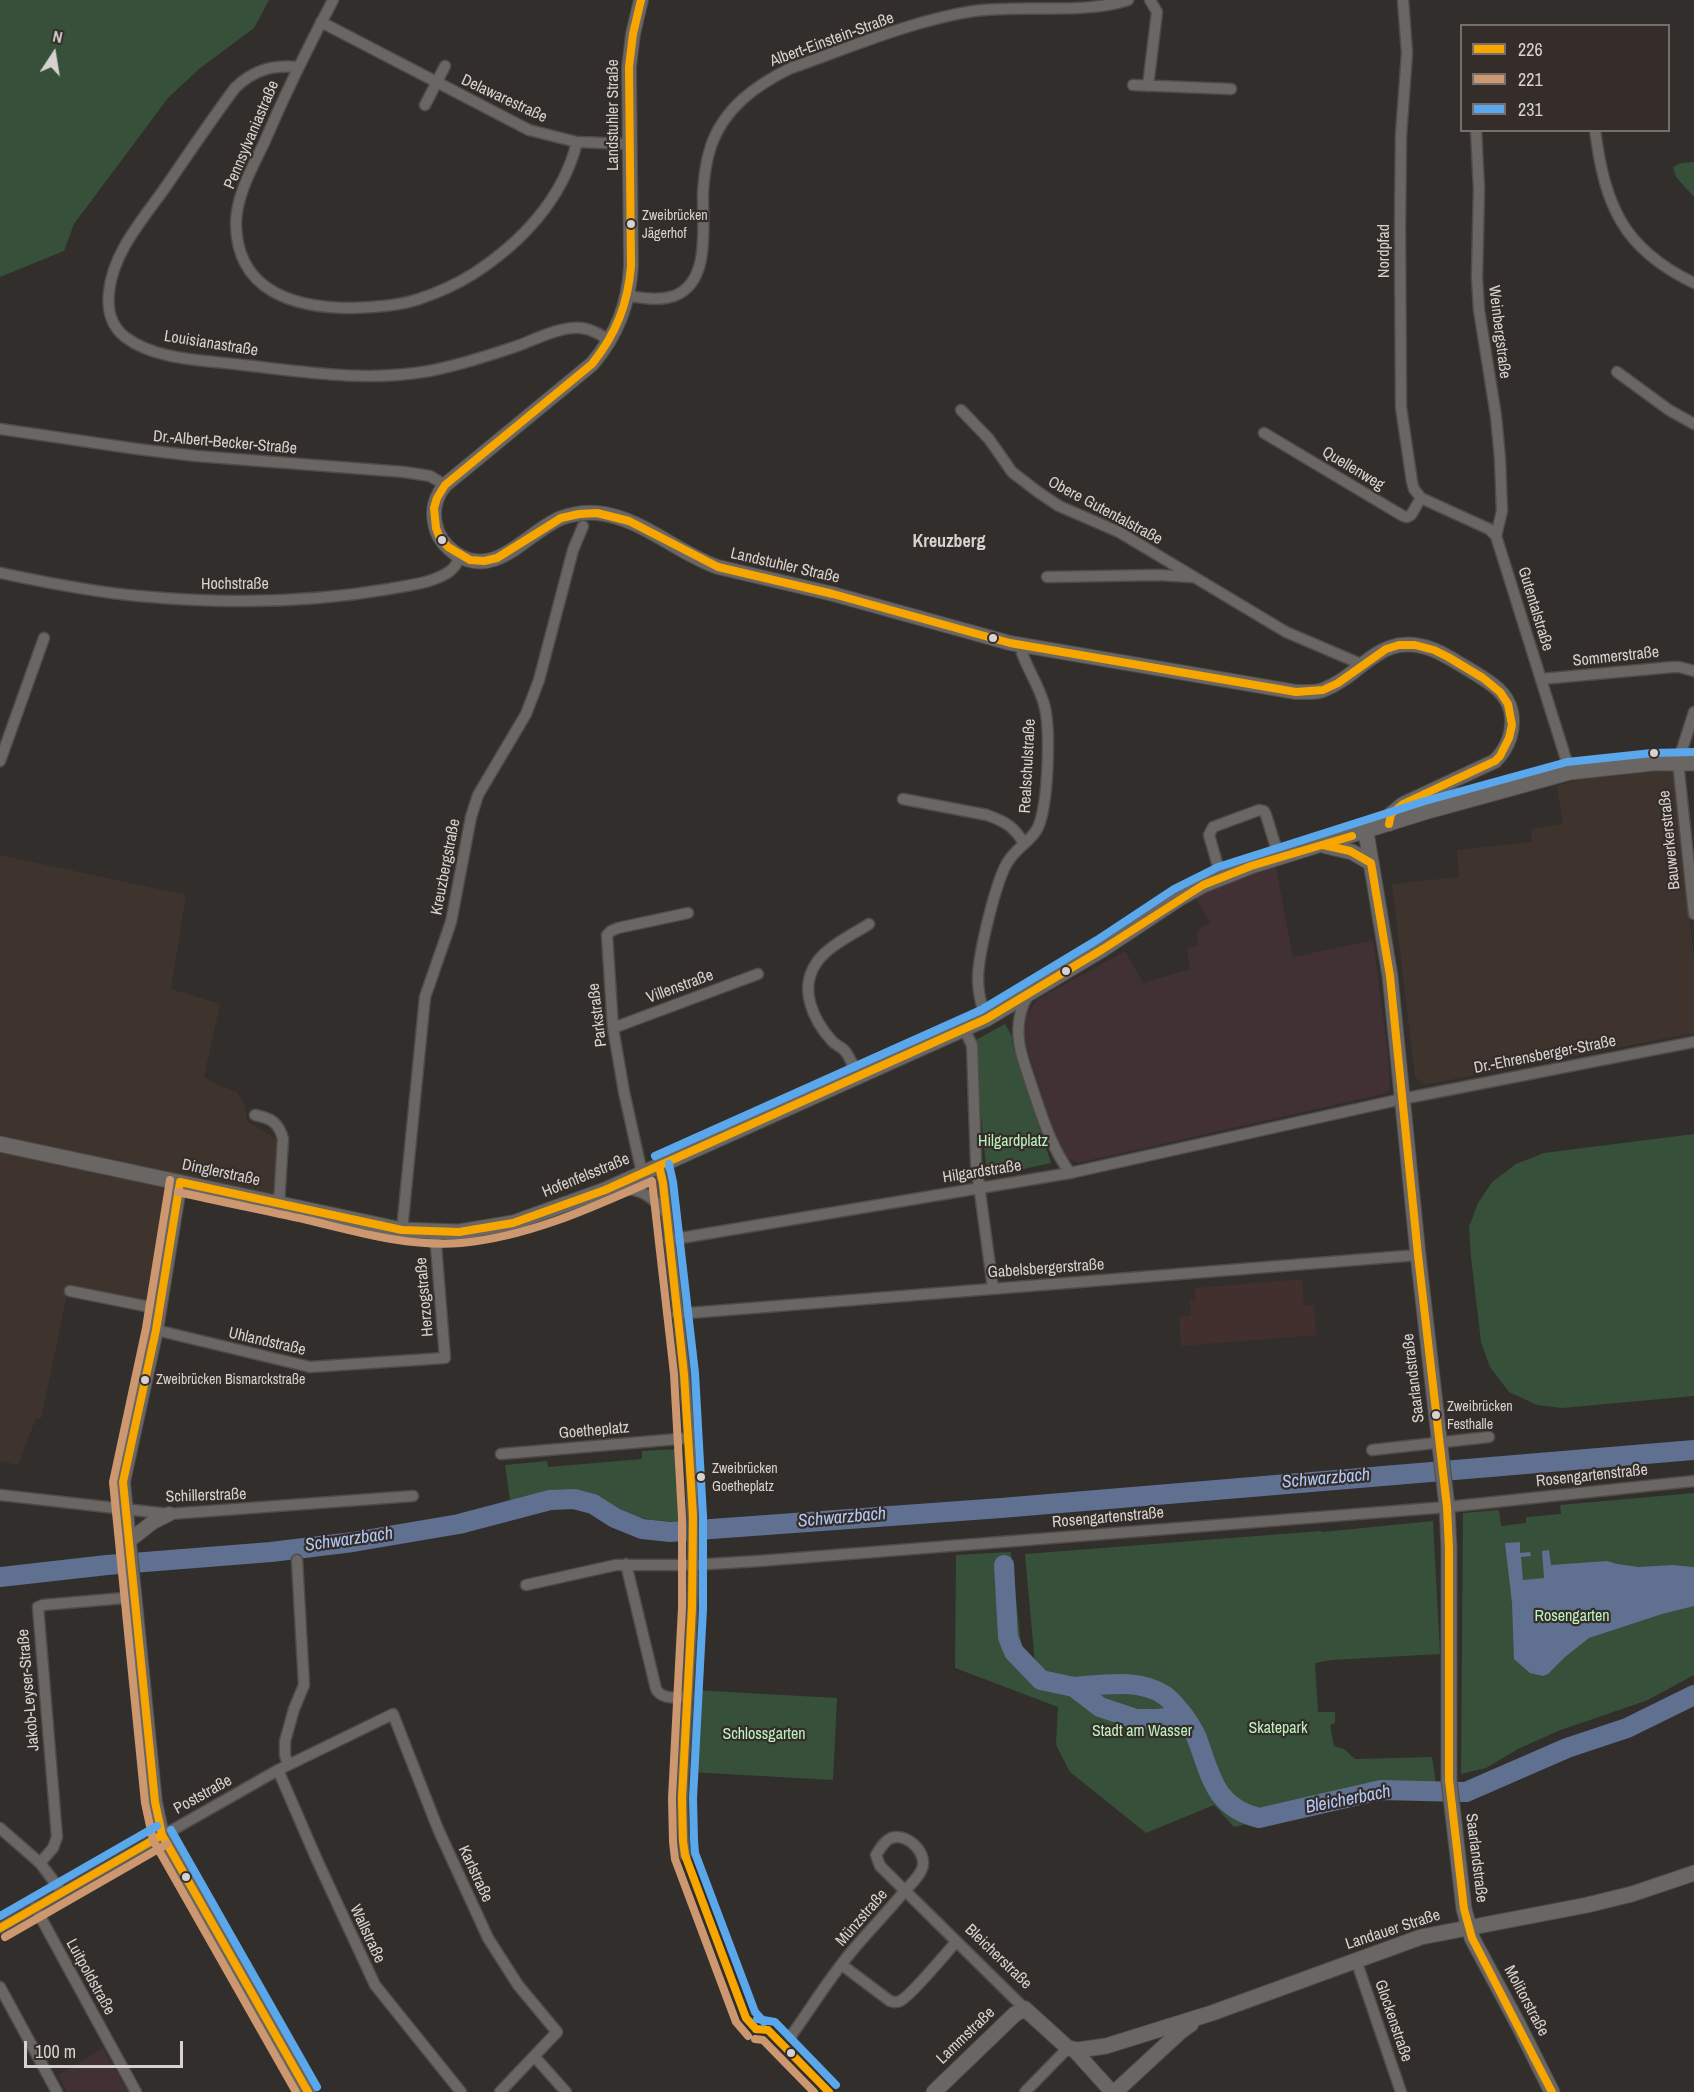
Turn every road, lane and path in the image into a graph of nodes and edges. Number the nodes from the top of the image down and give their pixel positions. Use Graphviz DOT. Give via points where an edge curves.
graph roads {
  1 [pos="333,0"];
  2 [pos="641,0"];
  3 [pos="1128,0"];
  4 [pos="1150,0"];
  5 [pos="1403,0"];
  6 [pos="321,22"];
  7 [pos="445,66"];
  8 [pos="297,67"];
  9 [pos="437,83"];
  10 [pos="1133,85"];
  11 [pos="1148,86"];
  12 [pos="1231,89"];
  13 [pos="425,105"];
  14 [pos="1476,132"];
  15 [pos="1595,132"];
  16 [pos="577,142"];
  17 [pos="630,144"];
  18 [pos="1694,283"];
  19 [pos="628,296"];
  20 [pos="610,340"];
  21 [pos="1617,372"];
  22 [pos="961,410"];
  23 [pos="1694,424"];
  24 [pos="0,429"];
  25 [pos="1264,433"];
  26 [pos="445,485"];
  27 [pos="1421,498"];
  28 [pos="583,526"];
  29 [pos="1496,536"];
  30 [pos="460,556"];
  31 [pos="0,573"];
  32 [pos="1047,577"];
  33 [pos="1194,577"];
  34 [pos="44,638"];
  35 [pos="1021,646"];
  36 [pos="1361,664"];
  37 [pos="1694,671"];
  38 [pos="1541,679"];
  39 [pos="1694,712"];
  40 [pos="3,738"];
  41 [pos="0,761"];
  42 [pos="1678,762"];
  43 [pos="1694,763"];
  44 [pos="1570,772"];
  45 [pos="903,799"];
  46 [pos="1389,824"];
  47 [pos="1366,832"];
  48 [pos="1024,843"];
  49 [pos="1323,845"];
  50 [pos="1279,857"];
  51 [pos="1371,863"];
  52 [pos="1221,877"];
  53 [pos="688,913"];
  54 [pos="1694,914"];
  55 [pos="869,924"];
  56 [pos="758,974"];
  57 [pos="1028,995"];
  58 [pos="986,1019"];
  59 [pos="613,1028"];
  60 [pos="964,1029"];
  61 [pos="1694,1042"];
  62 [pos="858,1077"];
  63 [pos="1402,1099"];
  64 [pos="255,1115"];
  65 [pos="0,1144"];
  66 [pos="659,1166"];
  67 [pos="642,1173"];
  68 [pos="1070,1173"];
  69 [pos="180,1182"];
  70 [pos="979,1188"];
  71 [pos="604,1190"];
  72 [pos="279,1204"];
  73 [pos="666,1212"];
  74 [pos="402,1230"];
  75 [pos="435,1233"];
  76 [pos="669,1240"];
  77 [pos="1418,1256"];
  78 [pos="993,1288"];
  79 [pos="70,1291"];
  80 [pos="160,1309"];
  81 [pos="677,1314"];
  82 [pos="156,1330"];
  83 [pos="446,1358"];
  84 [pos="1489,1437"];
  85 [pos="690,1438"];
  86 [pos="1441,1446"];
  87 [pos="1372,1450"];
  88 [pos="501,1454"];
  89 [pos="1694,1481"];
  90 [pos="0,1495"];
  91 [pos="413,1496"];
  92 [pos="1448,1507"];
  93 [pos="126,1510"];
  94 [pos="169,1514"];
  95 [pos="130,1541"];
  96 [pos="297,1560"];
  97 [pos="626,1564"];
  98 [pos="693,1565"];
  99 [pos="526,1585"];
  100 [pos="136,1597"];
  101 [pos="687,1698"];
  102 [pos="393,1714"];
  103 [pos="288,1765"];
  104 [pos="278,1770"];
  105 [pos="0,1828"];
  106 [pos="162,1835"];
  107 [pos="685,1855"];
  108 [pos="40,1863"];
  109 [pos="1693,1876"];
  110 [pos="905,1891"];
  111 [pos="62,1892"];
  112 [pos="34,1908"];
  113 [pos="1468,1927"];
  114 [pos="0,1928"];
  115 [pos="956,1942"];
  116 [pos="1356,1960"];
  117 [pos="842,1965"];
  118 [pos="0,1987"];
  119 [pos="1025,2009"];
  120 [pos="1212,2013"];
  121 [pos="791,2036"];
  122 [pos="1165,2045"];
  123 [pos="1106,2046"];
  124 [pos="1071,2049"];
  125 [pos="534,2056"];
  126 [pos="57,2092"];
  127 [pos="136,2092"];
  128 [pos="308,2092"];
  129 [pos="461,2092"];
  130 [pos="500,2092"];
  131 [pos="566,2092"];
  132 [pos="934,2092"];
  133 [pos="1025,2092"];
  134 [pos="1113,2092"];
  135 [pos="1401,2092"];
  136 [pos="1552,2092"];
  1 -- 6 [label="street, Pennsylvaniastraße"];
  2 -- 17 [label="street, Landstuhler Straße" via="629,67"];
  3 -- 19 [label="street, Albert-Einstein-Straße" via="1091,7 999,8 945,17 767,80 734,108 712,144 703,192 701,262 693,280 675,295 663,298"];
  4 -- 11 [label="street" via="1157,12"];
  5 -- 27 [label="street, Nordpfad" via="1407,66 1401,135 1401,407 1412,482"];
  6 -- 8 [label="street, Pennsylvaniastraße"];
  6 -- 9 [label="street, Delawarestraße"];
  7 -- 9 [label="street"];
  8 -- 16 [label="street, Pennsylvaniastraße" via="249,175 236,223 238,248 246,266 268,290 285,299 345,308 397,304 420,299 472,275 510,245 550,203 567,173"];
  8 -- 20 [label="street, Louisianastraße" via="261,69 235,88 133,234 118,261 109,292 111,318 124,336 157,352 186,358 342,376 429,371 573,328 591,330"];
  9 -- 13 [label="street, Delawarestraße"];
  9 -- 16 [label="street, Delawarestraße" via="529,130"];
  10 -- 11 [label="street"];
  11 -- 12 [label="street"];
  14 -- 29 [label="street, Weinbergstraße" via="1479,310 1500,459 1502,511"];
  15 -- 18 [label="street" via="1606,186 1621,222 1648,255"];
  16 -- 17 [label="street, Delawarestraße"];
  17 -- 19 [label="street, Landstuhler Straße" via="632,266"];
  19 -- 20 [label="street, Landstuhler Straße"];
  20 -- 26 [label="street, Landstuhler Straße" via="579,376"];
  21 -- 23 [label="street"];
  22 -- 33 [label="street, Obere Gutentalstraße" via="989,439 1012,472 1038,492 1059,506 1119,532"];
  24 -- 26 [label="street, Dr.-Albert-Becker-Straße" via="149,451 412,473 430,476"];
  25 -- 27 [label="street, Quellenweg" via="1403,516 1411,515"];
  26 -- 30 [label="street, Landstuhler Straße" via="435,503 435,524 442,541"];
  27 -- 29 [label="street"];
  28 -- 74 [label="street, Kreuzbergstraße" via="526,714 478,795 471,817 451,922 425,997"];
  29 -- 38 [label="street, Gutentalstraße"];
  30 -- 31 [label="street, Hochstraße" via="449,572 412,585 281,600 137,596"];
  30 -- 35 [label="street, Landstuhler Straße" via="494,559 561,518 598,513 629,522 718,567"];
  32 -- 33 [label="street, Obere Gutentalstraße"];
  33 -- 36 [label="street, Obere Gutentalstraße" via="1286,632"];
  34 -- 40 [label="street"];
  35 -- 36 [label="street, Landstuhler Straße" via="1296,692 1323,690"];
  35 -- 48 [label="street, Realschulstraße" via="1043,701 1048,730 1042,815 1036,831"];
  36 -- 46 [label="street, Landstuhler Straße" via="1398,646 1433,650 1498,689 1512,714 1510,739 1495,761 1403,804 1391,814"];
  37 -- 38 [label="street, Sommerstraße" via="1673,667"];
  38 -- 44 [label="street, Gutentalstraße"];
  39 -- 42 [label="street"];
  40 -- 41 [label="street"];
  42 -- 43 [label="main road, Hofenfelsstraße"];
  42 -- 44 [label="main road, Hofenfelsstraße"];
  42 -- 54 [label="street, Bauwerkerstraße"];
  44 -- 46 [label="main road, Hofenfelsstraße"];
  45 -- 48 [label="street" via="987,815 1011,826"];
  46 -- 47 [label="main road, Hofenfelsstraße"];
  47 -- 49 [label="main road, Hofenfelsstraße"];
  47 -- 51 [label="main road, Saarlandstraße"];
  48 -- 58 [label="street, Realschulstraße" via="1003,870 979,960 978,992"];
  49 -- 50 [label="main road, Hofenfelsstraße"];
  49 -- 51 [label="main road" via="1350,851"];
  50 -- 52 [label="main road, Hofenfelsstraße"];
  50 -- 52 [label="street" via="1266,815 1259,810 1210,830"];
  51 -- 63 [label="main road, Saarlandstraße" via="1390,976"];
  52 -- 57 [label="main road, Hofenfelsstraße" via="1180,898"];
  53 -- 59 [label="street, Parkstraße" via="618,928 607,935"];
  55 -- 62 [label="street" via="825,954 809,980 813,1014 846,1053"];
  56 -- 59 [label="street, Villenstraße"];
  57 -- 58 [label="main road, Hofenfelsstraße"];
  57 -- 68 [label="street" via="1019,1022 1020,1050 1046,1129"];
  58 -- 60 [label="main road, Hofenfelsstraße"];
  59 -- 67 [label="street, Parkstraße"];
  60 -- 62 [label="main road, Hofenfelsstraße"];
  60 -- 70 [label="street" via="972,1046"];
  61 -- 63 [label="street, Dr.-Ehrensberger-Straße"];
  62 -- 66 [label="main road, Hofenfelsstraße"];
  63 -- 68 [label="street, Hilgardstraße"];
  63 -- 77 [label="main road, Saarlandstraße"];
  64 -- 72 [label="street" via="272,1119 281,1131"];
  65 -- 69 [label="main road, Dinglerstraße"];
  66 -- 67 [label="main road, Hofenfelsstraße"];
  66 -- 73 [label="street"];
  67 -- 71 [label="main road, Hofenfelsstraße"];
  68 -- 70 [label="street, Hilgardstraße"];
  69 -- 72 [label="main road, Dinglerstraße"];
  69 -- 80 [label="street"];
  70 -- 76 [label="street, Hilgardstraße"];
  70 -- 78 [label="street"];
  71 -- 73 [label="street" via="641,1191"];
  71 -- 75 [label="main road, Hofenfelsstraße" via="513,1223"];
  72 -- 74 [label="main road, Dinglerstraße"];
  73 -- 76 [label="street"];
  74 -- 75 [label="main road, Dinglerstraße"];
  75 -- 83 [label="street, Herzogstraße"];
  76 -- 81 [label="street"];
  77 -- 78 [label="street, Gabelsbergerstraße"];
  77 -- 86 [label="main road, Saarlandstraße"];
  78 -- 81 [label="street, Gabelsbergerstraße"];
  79 -- 80 [label="street"];
  80 -- 82 [label="street"];
  81 -- 85 [label="street"];
  82 -- 83 [label="street, Uhlandstraße" via="310,1367"];
  82 -- 93 [label="street" via="124,1470"];
  84 -- 86 [label="street"];
  85 -- 88 [label="street, Goetheplatz"];
  85 -- 98 [label="street"];
  86 -- 87 [label="street"];
  86 -- 92 [label="main road, Saarlandstraße"];
  89 -- 92 [label="street, Rosengartenstraße"];
  90 -- 93 [label="street, Schillerstraße"];
  91 -- 94 [label="street, Schillerstraße"];
  92 -- 98 [label="street, Rosengartenstraße"];
  92 -- 113 [label="main road, Saarlandstraße" via="1449,1787"];
  93 -- 94 [label="street, Schillerstraße"];
  93 -- 95 [label="street"];
  94 -- 95 [label="street"];
  95 -- 100 [label="street"];
  96 -- 103 [label="street" via="304,1685 285,1741"];
  97 -- 98 [label="street, Rosengartenstraße"];
  97 -- 99 [label="street, Rosengartenstraße"];
  97 -- 101 [label="street" via="656,1689 661,1695"];
  98 -- 101 [label="street"];
  100 -- 106 [label="street" via="149,1750"];
  100 -- 108 [label="street, Jakob-Leyser-Straße" via="38,1608 57,1838"];
  101 -- 107 [label="street" via="682,1784"];
  102 -- 103 [label="street, Poststraße"];
  102 -- 125 [label="street, Karlstraße" via="488,1938 518,1985 557,2032"];
  103 -- 104 [label="street, Poststraße"];
  104 -- 106 [label="street, Poststraße"];
  104 -- 129 [label="street, Wallstraße" via="375,1985"];
  105 -- 108 [label="street"];
  106 -- 111 [label="street, Poststraße"];
  106 -- 128 [label="street"];
  108 -- 111 [label="street"];
  109 -- 113 [label="main road, Landauer Straße" via="1587,1905"];
  110 -- 110 [label="street, Bleicherstraße" via="922,1870 922,1857 910,1841 898,1837 884,1844 876,1860"];
  110 -- 115 [label="street, Bleicherstraße"];
  110 -- 117 [label="street, Münzstraße"];
  111 -- 112 [label="street, Poststraße"];
  112 -- 114 [label="street, Poststraße"];
  112 -- 127 [label="street, Luitpoldstraße"];
  113 -- 116 [label="main road, Landauer Straße" via="1421,1937"];
  113 -- 136 [label="main road, Molitorstraße"];
  115 -- 117 [label="street, Münzstraße" via="901,2001 891,2001"];
  115 -- 119 [label="street, Bleicherstraße"];
  116 -- 120 [label="main road, Landauer Straße"];
  116 -- 135 [label="street, Glockenstraße"];
  117 -- 121 [label="street, Münzstraße"];
  118 -- 126 [label="street"];
  119 -- 124 [label="main road, Bleicherstraße"];
  119 -- 132 [label="main road, Lammstraße" via="1015,2014"];
  120 -- 122 [label="main road, Landauer Straße" via="1180,2031"];
  120 -- 123 [label="main road, Landauer Straße"];
  122 -- 123 [label="main road"];
  122 -- 134 [label="main road, Landauer Straße"];
  123 -- 124 [label="main road, Landauer Straße"];
  124 -- 133 [label="street"];
  124 -- 134 [label="street, Bleicherstraße"];
  125 -- 130 [label="street"];
  125 -- 131 [label="street"];
}
